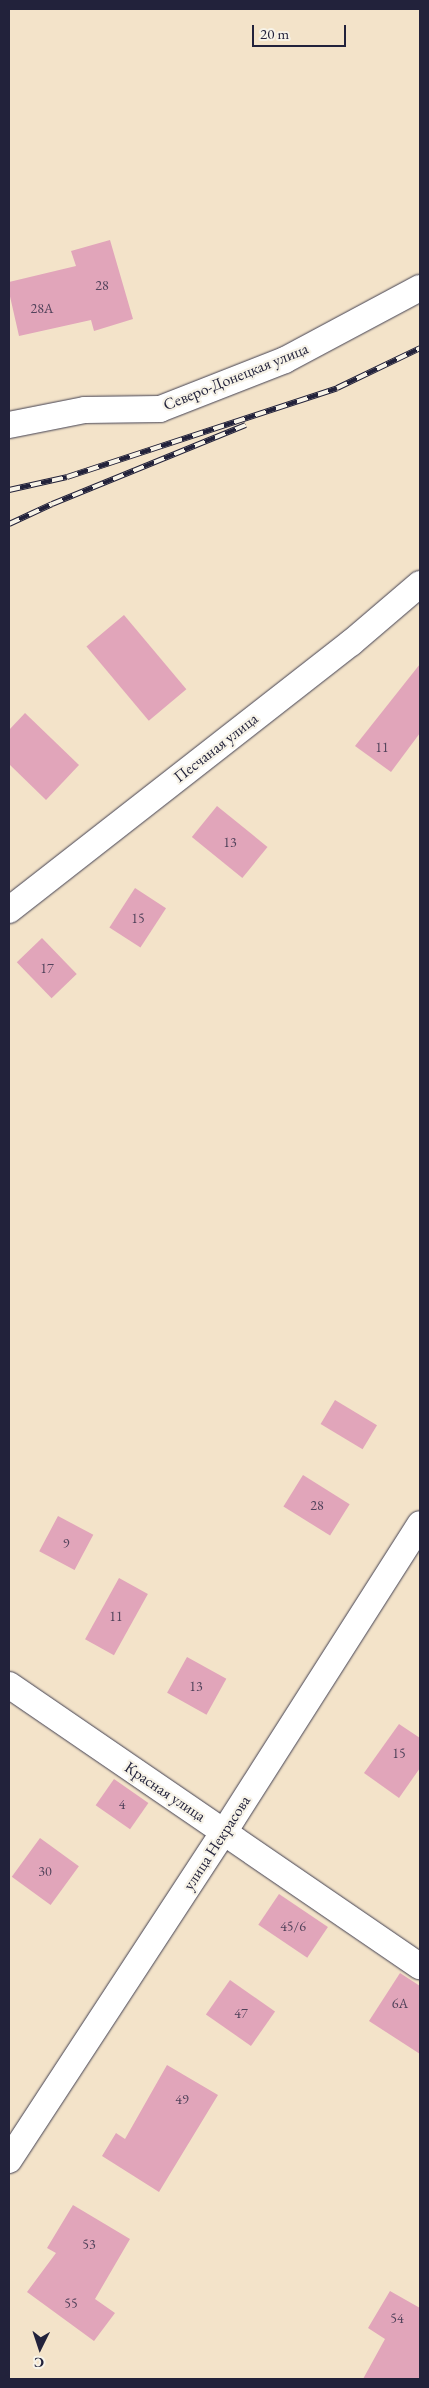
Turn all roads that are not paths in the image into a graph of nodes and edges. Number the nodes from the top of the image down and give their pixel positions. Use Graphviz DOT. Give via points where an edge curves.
graph roads {
  1 [pos="420,288"];
  2 [pos="9,425"];
  3 [pos="420,584"];
  4 [pos="9,910"];
  5 [pos="420,1524"];
  6 [pos="9,1685"];
  7 [pos="224,1832"];
  8 [pos="420,1966"];
  9 [pos="9,2160"];
  1 -- 2 [label="street, Северо-Донецкая улица" via="285,360 160,409 86,410"];
  3 -- 4 [label="street, Песчаная улица" via="351,643"];
  5 -- 7 [label="street, улица Некрасова"];
  6 -- 7 [label="street, Красная улица"];
  7 -- 8 [label="street, Красная улица"];
  7 -- 9 [label="street, улица Некрасова"];
}
